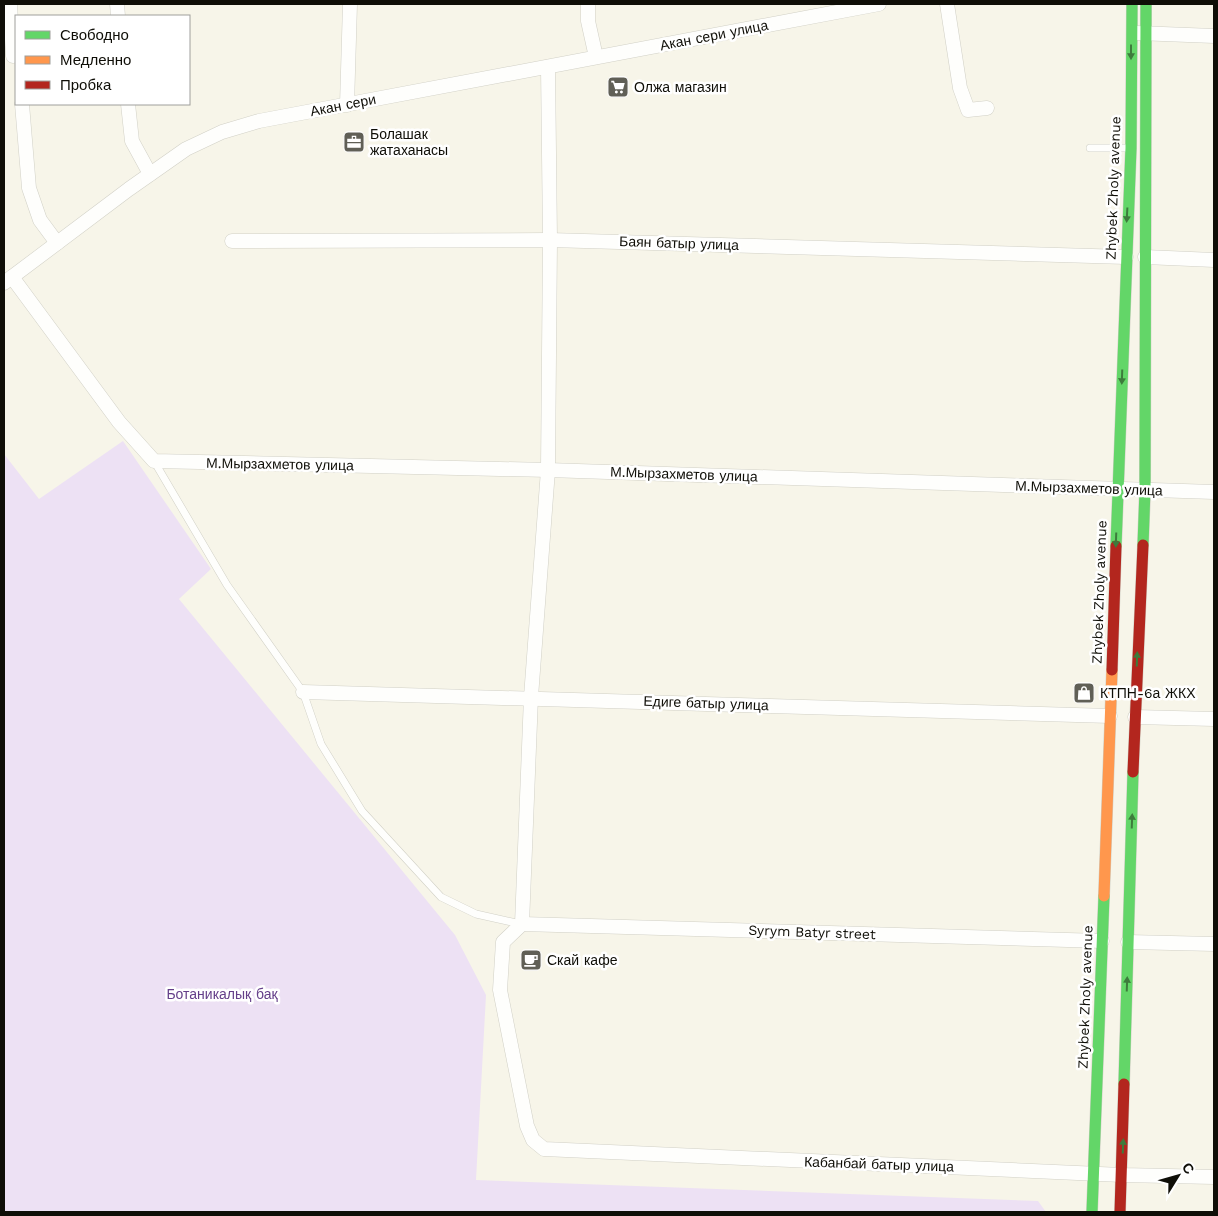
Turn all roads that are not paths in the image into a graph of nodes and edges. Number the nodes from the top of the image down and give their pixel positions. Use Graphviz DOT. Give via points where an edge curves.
graph roads {
  1 [pos="10,4"];
  2 [pos="350,4"];
  3 [pos="588,4"];
  4 [pos="879,4"];
  5 [pos="946,4"];
  6 [pos="1132,4"];
  7 [pos="1146,4"];
  8 [pos="1131,33"];
  9 [pos="1146,33"];
  10 [pos="1214,36"];
  11 [pos="14,57"];
  12 [pos="596,57"];
  13 [pos="548,67"];
  14 [pos="22,105"];
  15 [pos="128,105"];
  16 [pos="347,105"];
  17 [pos="987,108"];
  18 [pos="1090,148"];
  19 [pos="1130,148"];
  20 [pos="150,174"];
  21 [pos="550,240"];
  22 [pos="232,241"];
  23 [pos="57,243"];
  24 [pos="1126,257"];
  25 [pos="1144,257"];
  26 [pos="1214,260"];
  27 [pos="8,280"];
  28 [pos="154,461"];
  29 [pos="548,470"];
  30 [pos="1118,489"];
  31 [pos="1145,490"];
  32 [pos="1214,492"];
  33 [pos="303,692"];
  34 [pos="531,697"];
  35 [pos="1110,716"];
  36 [pos="1135,716"];
  37 [pos="1214,719"];
  38 [pos="522,924"];
  39 [pos="1102,941"];
  40 [pos="1128,942"];
  41 [pos="1214,944"];
  42 [pos="1094,1174"];
  43 [pos="1122,1175"];
  44 [pos="1214,1178"];
  45 [pos="1092,1212"];
  46 [pos="1120,1212"];
  1 -- 11 [label="street"];
  2 -- 16 [label="street"];
  3 -- 12 [label="street" via="588,21"];
  4 -- 12 [label="street, Акан сери улица"];
  5 -- 17 [label="street" via="960,88 968,110"];
  6 -- 8 [label="street, Zhybek Zholy avenue"];
  7 -- 9 [label="street"];
  8 -- 9 [label="street"];
  8 -- 19 [label="street, Zhybek Zholy avenue, one-way"];
  9 -- 10 [label="street"];
  9 -- 25 [label="street"];
  12 -- 13 [label="street, Акан сери улица"];
  13 -- 16 [label="street, Акан сери"];
  13 -- 21 [label="street"];
  14 -- 23 [label="street" via="29,188 40,220"];
  15 -- 20 [label="street" via="132,141"];
  16 -- 20 [label="street, Акан сери" via="259,121 222,132 186,149"];
  18 -- 19 [label="lane"];
  19 -- 24 [label="street, Zhybek Zholy avenue, one-way"];
  20 -- 23 [label="street, Акан сери"];
  21 -- 22 [label="street, Баян батыр улица"];
  21 -- 24 [label="street, Баян батыр улица"];
  21 -- 29 [label="street"];
  23 -- 27 [label="street, Акан сери"];
  24 -- 30 [label="street, Zhybek Zholy avenue, one-way"];
  25 -- 26 [label="street"];
  25 -- 31 [label="street"];
  27 -- 28 [label="street" via="119,422"];
  28 -- 29 [label="street, М.Мырзахметов улица"];
  28 -- 33 [label="lane" via="227,585"];
  29 -- 30 [label="street, М.Мырзахметов улица"];
  29 -- 34 [label="street"];
  30 -- 31 [label="street, М.Мырзахметов улица"];
  30 -- 35 [label="street, Zhybek Zholy avenue, one-way"];
  31 -- 32 [label="street, М.Мырзахметов улица"];
  36 -- 31 [label="street, one-way"];
  33 -- 34 [label="street, Едиге батыр улица"];
  33 -- 38 [label="lane" via="321,744 362,811 441,897 476,914"];
  34 -- 35 [label="street, Едиге батыр улица"];
  34 -- 38 [label="street"];
  35 -- 39 [label="street, Zhybek Zholy avenue"];
  36 -- 37 [label="street"];
  40 -- 36 [label="street, one-way"];
  38 -- 39 [label="street, Syrym Batyr street"];
  38 -- 42 [label="street, Кабанбай батыр улица" via="503,942 500,990 527,1126 533,1140 544,1149"];
  39 -- 42 [label="street, Zhybek Zholy avenue"];
  40 -- 41 [label="street"];
  43 -- 40 [label="street, one-way"];
  42 -- 43 [label="street, Кабанбай батыр улица"];
  42 -- 45 [label="street, Zhybek Zholy avenue"];
  43 -- 44 [label="street, Кабанбай батыр улица"];
  43 -- 46 [label="street"];
}
